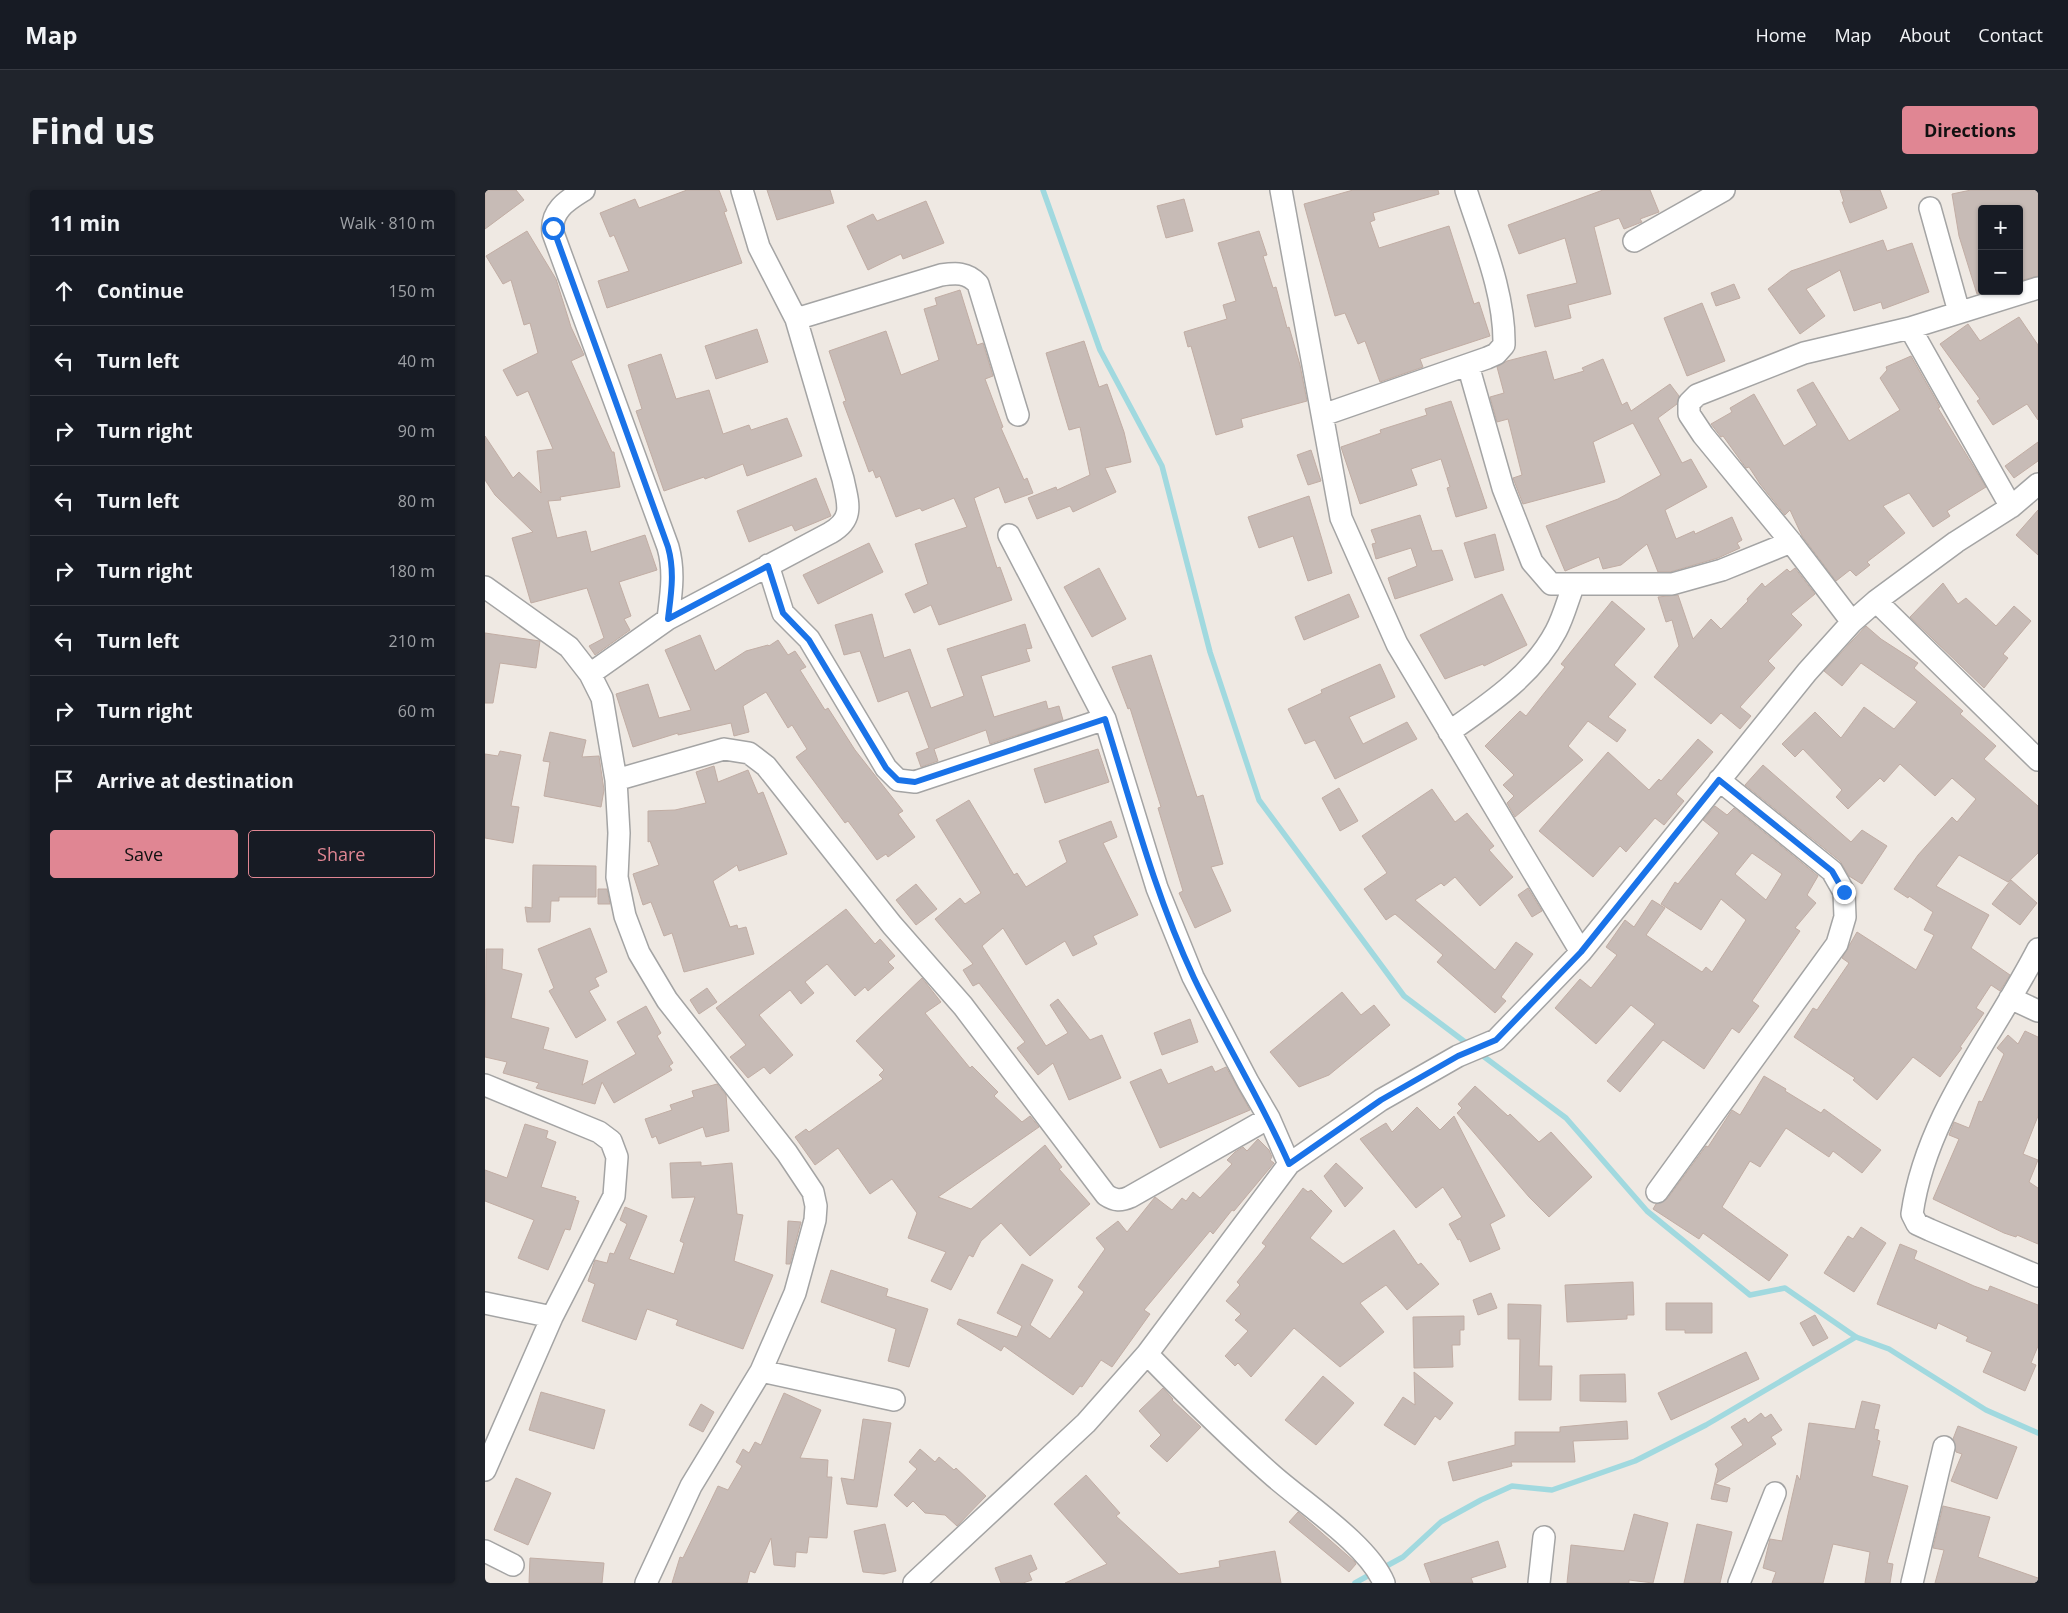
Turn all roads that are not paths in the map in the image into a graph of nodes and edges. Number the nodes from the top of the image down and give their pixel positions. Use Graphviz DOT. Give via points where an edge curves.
graph roads {
  1 [pos="584,190"];
  2 [pos="742,190"];
  3 [pos="1281,190"];
  4 [pos="1467,190"];
  5 [pos="1724,190"];
  6 [pos="1931,208"];
  7 [pos="1634,241"];
  8 [pos="2038,288"];
  9 [pos="1959,312"];
  10 [pos="796,319"];
  11 [pos="1910,328"];
  12 [pos="1468,365"];
  13 [pos="1018,415"];
  14 [pos="1323,415"];
  15 [pos="2038,484"];
  16 [pos="2011,507"];
  17 [pos="1009,535"];
  18 [pos="1791,542"];
  19 [pos="768,566"];
  20 [pos="1574,584"];
  21 [pos="485,588"];
  22 [pos="1876,601"];
  23 [pos="668,619"];
  24 [pos="1852,622"];
  25 [pos="590,674"];
  26 [pos="1105,719"];
  27 [pos="1449,732"];
  28 [pos="2038,760"];
  29 [pos="616,780"];
  30 [pos="1719,780"];
  31 [pos="2038,949"];
  32 [pos="1581,952"];
  33 [pos="2010,998"];
  34 [pos="2038,1011"];
  35 [pos="485,1085"];
  36 [pos="1269,1118"];
  37 [pos="1289,1164"];
  38 [pos="1657,1192"];
  39 [pos="2038,1276"];
  40 [pos="485,1303"];
  41 [pos="552,1318"];
  42 [pos="1147,1354"];
  43 [pos="761,1371"];
  44 [pos="894,1400"];
  45 [pos="1944,1447"];
  46 [pos="485,1470"];
  47 [pos="1775,1493"];
  48 [pos="1544,1537"];
  49 [pos="485,1551"];
  50 [pos="513,1565"];
  51 [pos="1377,1571"];
  52 [pos="646,1583"];
  53 [pos="914,1583"];
  54 [pos="1539,1583"];
  55 [pos="1739,1583"];
  56 [pos="1912,1583"];
  1 -- 23 [label="street" via="562,204 553,233 668,547 673,564 673,584"];
  2 -- 10 [label="street" via="759,248"];
  3 -- 14 [label="street"];
  4 -- 12 [label="street" via="1505,324 1504,345 1496,354"];
  5 -- 7 [label="street"];
  6 -- 9 [label="street"];
  8 -- 9 [label="street"];
  9 -- 11 [label="street"];
  10 -- 13 [label="street" via="941,275 956,273 970,276 978,284"];
  10 -- 19 [label="street" via="848,504 842,526"];
  11 -- 16 [label="street"];
  11 -- 18 [label="street" via="1803,353 1697,394 1689,403 1689,414 1703,435"];
  12 -- 14 [label="street"];
  12 -- 20 [label="street" via="1503,488 1532,562 1551,584"];
  14 -- 27 [label="street" via="1341,518 1397,644"];
  15 -- 16 [label="street"];
  16 -- 22 [label="street" via="1956,542"];
  17 -- 26 [label="street"];
  18 -- 20 [label="street" via="1722,570 1671,584"];
  18 -- 24 [label="street"];
  19 -- 23 [label="street"];
  19 -- 26 [label="street" via="783,613 809,640 872,746 898,780 915,782"];
  20 -- 27 [label="street" via="1556,631 1532,665 1492,701"];
  21 -- 25 [label="street" via="569,647"];
  22 -- 24 [label="street"];
  22 -- 28 [label="street"];
  23 -- 25 [label="street"];
  24 -- 30 [label="street"];
  25 -- 29 [label="street" via="602,698"];
  26 -- 36 [label="street" via="1157,888 1193,977"];
  27 -- 32 [label="street"];
  29 -- 36 [label="street" via="724,749 749,753 766,766 892,926 963,1006 1113,1200 1130,1197"];
  29 -- 43 [label="street" via="617,876 625,916 639,953 667,1000 787,1153 813,1192 815,1220 795,1293"];
  30 -- 32 [label="street"];
  30 -- 38 [label="street" via="1832,871 1844,892 1845,917 1837,944"];
  31 -- 33 [label="street"];
  32 -- 37 [label="street" via="1496,1040 1458,1056 1381,1100"];
  33 -- 34 [label="street"];
  33 -- 39 [label="street" via="1943,1114 1922,1172 1912,1214 1917,1224"];
  35 -- 41 [label="street" via="599,1132 611,1141 617,1157 614,1196"];
  36 -- 37 [label="street"];
  37 -- 42 [label="street"];
  40 -- 41 [label="street"];
  41 -- 46 [label="street"];
  42 -- 51 [label="street" via="1199,1408 1270,1474 1312,1507"];
  42 -- 53 [label="street" via="1086,1423"];
  43 -- 44 [label="street"];
  43 -- 52 [label="street" via="691,1486"];
  45 -- 56 [label="street"];
  47 -- 55 [label="street"];
  48 -- 54 [label="street"];
  49 -- 50 [label="street"];
}
